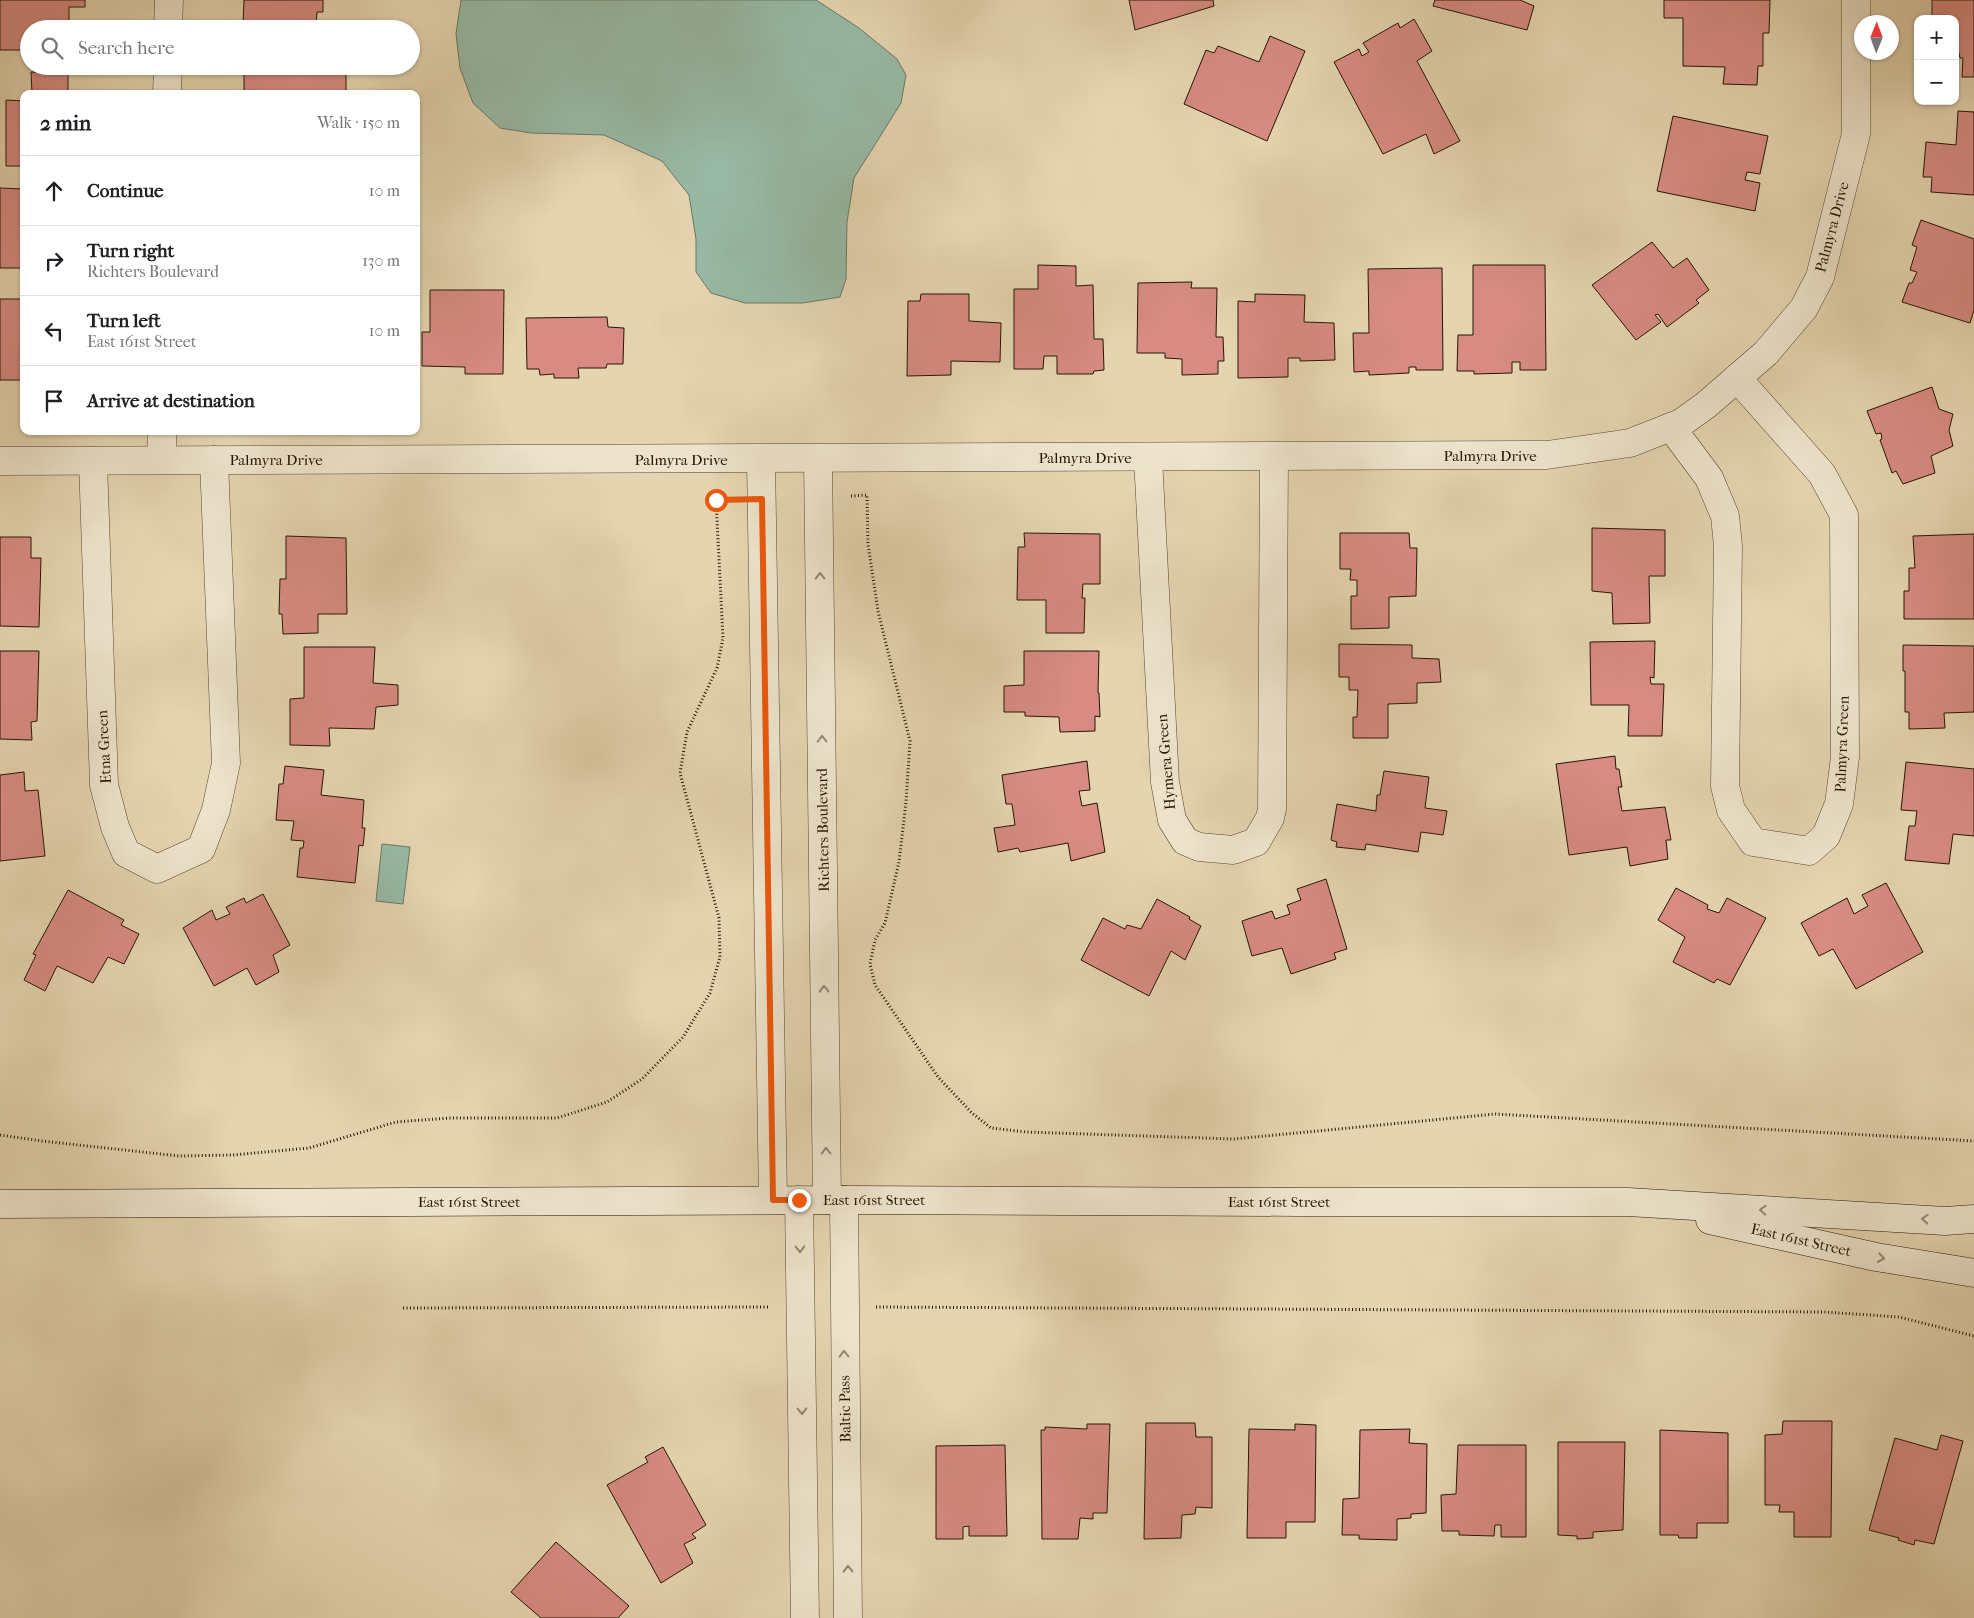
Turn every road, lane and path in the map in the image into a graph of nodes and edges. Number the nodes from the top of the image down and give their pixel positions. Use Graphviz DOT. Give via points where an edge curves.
graph roads {
  1 [pos="169,0"];
  2 [pos="1856,0"];
  3 [pos="168,20"];
  4 [pos="168,75"];
  5 [pos="167,90"];
  6 [pos="1737,378"];
  7 [pos="1671,427"];
  8 [pos="162,435"];
  9 [pos="1274,457"];
  10 [pos="1148,458"];
  11 [pos="818,459"];
  12 [pos="93,460"];
  13 [pos="162,460"];
  14 [pos="214,460"];
  15 [pos="761,460"];
  16 [pos="0,461"];
  17 [pos="819,498"];
  18 [pos="762,499"];
  19 [pos="0,1135"];
  20 [pos="1974,1141"];
  21 [pos="773,1200"];
  22 [pos="799,1200"];
  23 [pos="835,1200"];
  24 [pos="1628,1202"];
  25 [pos="0,1204"];
  26 [pos="1974,1219"];
  27 [pos="1974,1273"];
  28 [pos="801,1306"];
  29 [pos="844,1307"];
  30 [pos="402,1308"];
  31 [pos="1974,1336"];
  32 [pos="805,1618"];
  33 [pos="848,1618"];
  1 -- 3 [label="street"];
  2 -- 6 [label="street, Palmyra Drive" via="1856,134 1820,277 1804,308 1766,353"];
  4 -- 5 [label="street"];
  6 -- 7 [label="street, Palmyra Drive" via="1706,405"];
  6 -- 7 [label="street, Palmyra Green" via="1822,474 1844,515 1845,757 1839,804 1826,836 1809,852 1753,842 1731,810 1725,786 1728,546 1725,516 1709,478"];
  7 -- 9 [label="street, Palmyra Drive" via="1630,443 1547,455"];
  8 -- 13 [label="street"];
  9 -- 10 [label="street, Palmyra Drive"];
  9 -- 10 [label="street, Hymera Green" via="1272,809 1256,842 1233,850 1199,847 1185,841 1172,820 1165,782"];
  10 -- 11 [label="street, Palmyra Drive"];
  11 -- 15 [label="street, Palmyra Drive"];
  11 -- 17 [label="street, Richters Boulevard"];
  12 -- 13 [label="street, Palmyra Drive"];
  12 -- 14 [label="street, Etna Green" via="104,785 126,853 157,870 202,850 216,810 226,762"];
  12 -- 16 [label="street, Palmyra Drive"];
  13 -- 14 [label="street, Palmyra Drive"];
  14 -- 15 [label="street, Palmyra Drive"];
  15 -- 18 [label="street"];
  17 -- 20 [label="path" via="867,496 868,544 878,611 910,741 899,862 885,923 875,940 870,964 875,985 938,1077 991,1128 1234,1139 1495,1114"];
  23 -- 17 [label="street, Richters Boulevard, one-way"];
  18 -- 19 [label="path" via="716,500 723,638 717,668 687,732 680,773 719,918 720,957 710,993 683,1037 642,1079 607,1102 558,1118 449,1118 396,1122 309,1148 234,1155 179,1156"];
  18 -- 21 [label="street"];
  21 -- 22 [label="street, East 161st Street"];
  21 -- 25 [label="street, East 161st Street"];
  22 -- 23 [label="street, East 161st Street"];
  22 -- 28 [label="street, one-way"];
  23 -- 24 [label="street, East 161st Street"];
  23 -- 29 [label="street, Baltic Pass"];
  26 -- 24 [label="street, East 161st Street, one-way" via="1945,1221"];
  24 -- 27 [label="street, East 161st Street, one-way" via="1876,1257"];
  28 -- 30 [label="path"];
  28 -- 32 [label="street, one-way"];
  29 -- 31 [label="path" via="1825,1312 1899,1317"];
  33 -- 29 [label="street, Baltic Pass, one-way"];
}
